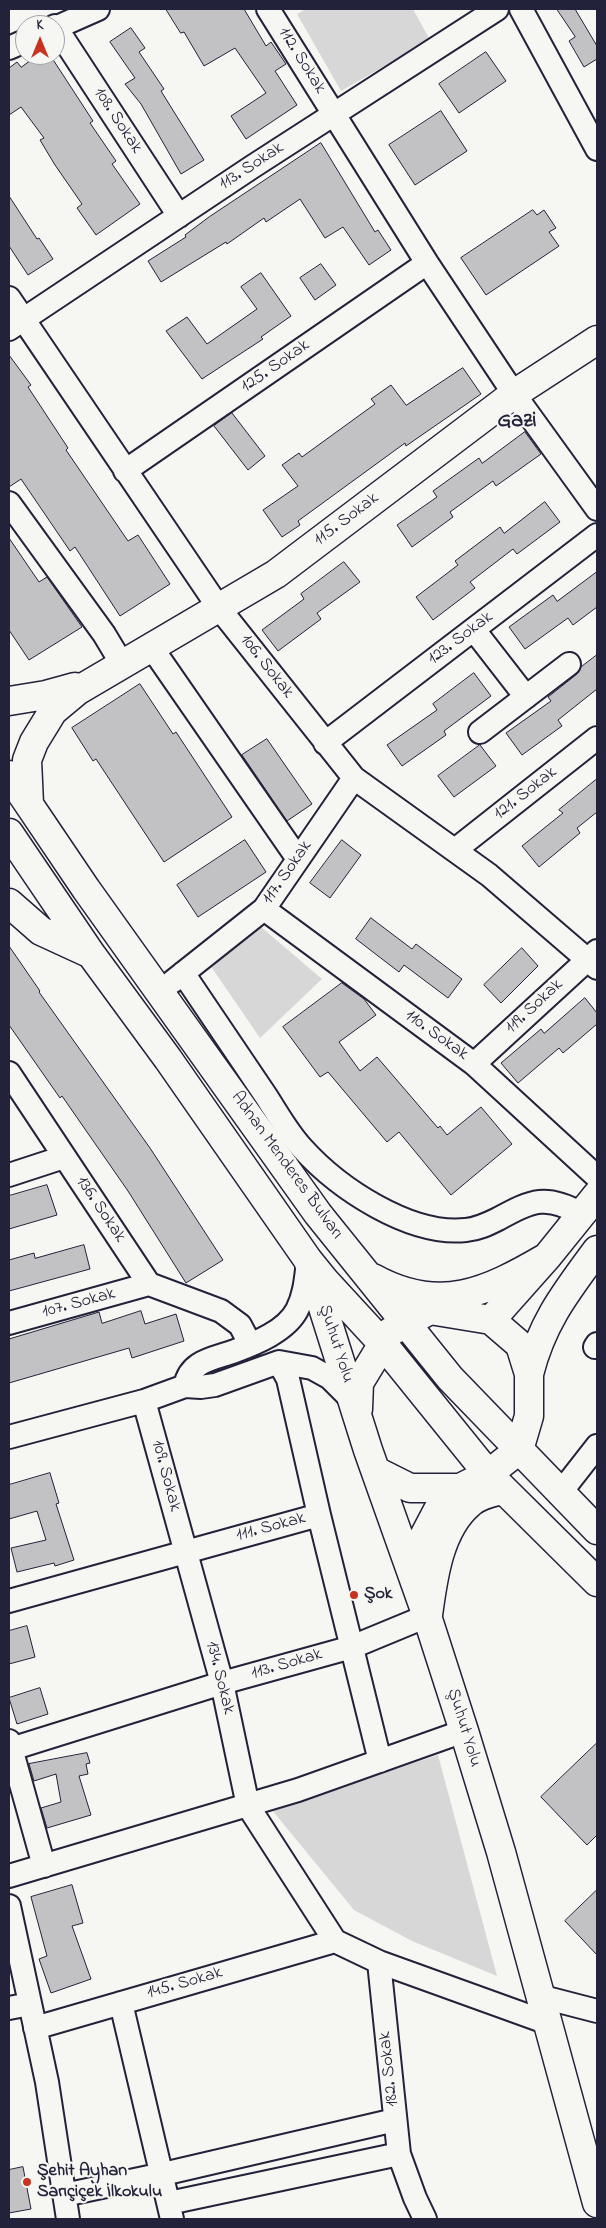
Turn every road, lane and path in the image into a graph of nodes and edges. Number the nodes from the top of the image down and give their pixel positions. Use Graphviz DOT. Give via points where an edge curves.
graph roads {
  1 [pos="98,9"];
  2 [pos="268,9"];
  3 [pos="497,9"];
  4 [pos="521,9"];
  5 [pos="65,19"];
  6 [pos="65,41"];
  7 [pos="334,114"];
  8 [pos="596,141"];
  9 [pos="179,216"];
  10 [pos="427,263"];
  11 [pos="9,298"];
  12 [pos="16,324"];
  13 [pos="597,340"];
  14 [pos="514,394"];
  15 [pos="125,471"];
  16 [pos="9,503"];
  17 [pos="597,509"];
  18 [pos="597,535"];
  19 [pos="219,608"];
  20 [pos="474,630"];
  21 [pos="152,648"];
  22 [pos="122,664"];
  23 [pos="569,664"];
  24 [pos="82,688"];
  25 [pos="526,697"];
  26 [pos="9,700"];
  27 [pos="9,709"];
  28 [pos="480,732"];
  29 [pos="597,738"];
  30 [pos="326,743"];
  31 [pos="9,775"];
  32 [pos="354,778"];
  33 [pos="29,805"];
  34 [pos="9,833"];
  35 [pos="455,850"];
  36 [pos="298,858"];
  37 [pos="9,903"];
  38 [pos="264,909"];
  39 [pos="91,954"];
  40 [pos="594,959"];
  41 [pos="184,973"];
  42 [pos="160,992"];
  43 [pos="474,1064"];
  44 [pos="9,1073"];
  45 [pos="64,1158"];
  46 [pos="9,1175"];
  47 [pos="597,1177"];
  48 [pos="590,1204"];
  49 [pos="597,1250"];
  50 [pos="547,1257"];
  51 [pos="308,1260"];
  52 [pos="368,1275"];
  53 [pos="149,1284"];
  54 [pos="558,1303"];
  55 [pos="491,1320"];
  56 [pos="9,1323"];
  57 [pos="406,1323"];
  58 [pos="250,1344"];
  59 [pos="383,1344"];
  60 [pos="520,1345"];
  61 [pos="283,1370"];
  62 [pos="185,1386"];
  63 [pos="530,1386"];
  64 [pos="144,1401"];
  65 [pos="356,1411"];
  66 [pos="9,1437"];
  67 [pos="597,1446"];
  68 [pos="519,1450"];
  69 [pos="376,1471"];
  70 [pos="496,1481"];
  71 [pos="460,1488"];
  72 [pos="561,1492"];
  73 [pos="319,1515"];
  74 [pos="597,1530"];
  75 [pos="185,1552"];
  76 [pos="597,1582"];
  77 [pos="9,1602"];
  78 [pos="429,1606"];
  79 [pos="352,1647"];
  80 [pos="222,1684"];
  81 [pos="464,1731"];
  82 [pos="10,1745"];
  83 [pos="380,1761"];
  84 [pos="248,1806"];
  85 [pos="44,1866"];
  86 [pos="9,1876"];
  87 [pos="9,1906"];
  88 [pos="335,1941"];
  89 [pos="379,1962"];
  90 [pos="539,1996"];
  91 [pos="121,2003"];
  92 [pos="19,2006"];
  93 [pos="597,2010"];
  94 [pos="548,2024"];
  95 [pos="35,2028"];
  96 [pos="395,2120"];
  97 [pos="399,2154"];
  98 [pos="592,2158"];
  99 [pos="163,2174"];
  100 [pos="64,2195"];
  101 [pos="597,2203"];
  102 [pos="171,2211"];
  103 [pos="68,2219"];
  104 [pos="425,2219"];
  1 -- 5 [label="street"];
  2 -- 7 [label="street, 112. Sokak"];
  3 -- 7 [label="street, 113. Sokak"];
  4 -- 8 [label="street"];
  6 -- 9 [label="street, 108. Sokak"];
  7 -- 9 [label="street, 113. Sokak"];
  7 -- 10 [label="street, 112. Sokak"];
  9 -- 12 [label="street, 113. Sokak"];
  10 -- 14 [label="street, 112. Sokak"];
  10 -- 15 [label="street, 125. Sokak"];
  11 -- 12 [label="street, 106. Sokak"];
  12 -- 15 [label="street, 106. Sokak"];
  13 -- 14 [label="main road, 115. Sokak"];
  14 -- 17 [label="street"];
  14 -- 19 [label="main road, 115. Sokak" via="276,574"];
  15 -- 19 [label="street, 106. Sokak"];
  16 -- 22 [label="street" via="104,634"];
  18 -- 20 [label="street, 123. Sokak"];
  19 -- 21 [label="main road, 115. Sokak"];
  19 -- 30 [label="street, 106. Sokak"];
  20 -- 25 [label="street"];
  20 -- 30 [label="street, 123. Sokak"];
  21 -- 22 [label="main road, 115. Sokak"];
  21 -- 36 [label="street"];
  22 -- 24 [label="main road, 115. Sokak"];
  23 -- 25 [label="street"];
  24 -- 26 [label="main road, 115. Sokak"];
  24 -- 27 [label="main road"];
  24 -- 33 [label="main road" via="53,711 34,742 27,760"];
  25 -- 28 [label="street"];
  29 -- 35 [label="street, 121. Sokak"];
  30 -- 32 [label="street, 106. Sokak"];
  31 -- 33 [label="main road, Adnan Menderes Bulvarı"];
  32 -- 35 [label="street, 106. Sokak"];
  32 -- 36 [label="street, 117. Sokak"];
  33 -- 42 [label="main road, Adnan Menderes Bulvarı"];
  34 -- 39 [label="main road, Adnan Menderes Bulvarı"];
  35 -- 40 [label="street, 106. Sokak"];
  36 -- 38 [label="street, 117. Sokak"];
  37 -- 39 [label="main road" via="41,931"];
  38 -- 41 [label="street, 117. Sokak"];
  38 -- 43 [label="street, 110. Sokak"];
  39 -- 51 [label="main road, Adnan Menderes Bulvarı"];
  40 -- 43 [label="street, 119. Sokak"];
  41 -- 42 [label="street, 117. Sokak"];
  41 -- 48 [label="street" via="301,1148 330,1176 364,1198 404,1220 428,1228 466,1230 485,1226 544,1200"];
  42 -- 52 [label="main road, Adnan Menderes Bulvarı" via="318,1214"];
  43 -- 47 [label="street, 110. Sokak"];
  44 -- 45 [label="street, 136. Sokak"];
  45 -- 46 [label="street"];
  45 -- 53 [label="street, 136. Sokak"];
  48 -- 50 [label="main road"];
  49 -- 54 [label="main road"];
  50 -- 52 [label="main road" via="506,1279 458,1297 404,1293"];
  50 -- 55 [label="main road"];
  51 -- 58 [label="street" via="306,1286 296,1310 282,1329"];
  51 -- 59 [label="main road, Adnan Menderes Bulvarı"];
  51 -- 65 [label="main road, Şuhut Yolu"];
  52 -- 57 [label="main road, Adnan Menderes Bulvarı"];
  53 -- 56 [label="street, 107. Sokak"];
  53 -- 58 [label="street" via="221,1311 240,1326"];
  54 -- 60 [label="main road"];
  54 -- 63 [label="main road" via="535,1348"];
  55 -- 57 [label="main road" via="430,1310"];
  55 -- 60 [label="main road"];
  57 -- 59 [label="main road" via="390,1332"];
  57 -- 68 [label="main road, Adnan Menderes Bulvarı" via="450,1378"];
  58 -- 62 [label="street" via="203,1361 187,1376"];
  59 -- 65 [label="main road" via="359,1383"];
  59 -- 70 [label="main road, Adnan Menderes Bulvarı"];
  60 -- 63 [label="main road"];
  61 -- 73 [label="street" via="288,1379"];
  62 -- 64 [label="street"];
  62 -- 65 [label="street" via="215,1385 280,1362 292,1363 312,1368 330,1378 345,1391"];
  63 -- 68 [label="main road" via="529,1416"];
  63 -- 72 [label="main road" via="544,1460"];
  64 -- 66 [label="street"];
  64 -- 75 [label="street, 109. Sokak"];
  65 -- 69 [label="main road, Şuhut Yolu"];
  67 -- 72 [label="street"];
  68 -- 70 [label="main road"];
  68 -- 72 [label="main road, Adnan Menderes Bulvarı"];
  69 -- 71 [label="main road" via="410,1488"];
  69 -- 78 [label="main road, Şuhut Yolu"];
  70 -- 71 [label="main road"];
  70 -- 76 [label="main road, Adnan Menderes Bulvarı"];
  70 -- 78 [label="main road" via="452,1524 441,1550"];
  71 -- 78 [label="main road" via="440,1506 420,1544"];
  72 -- 74 [label="main road, Adnan Menderes Bulvarı"];
  73 -- 75 [label="street, 111. Sokak"];
  73 -- 79 [label="street, 111. Sokak"];
  75 -- 77 [label="street, 111. Sokak"];
  75 -- 80 [label="street, 134. Sokak"];
  78 -- 79 [label="street, 113. Sokak"];
  78 -- 81 [label="main road, Şuhut Yolu"];
  79 -- 80 [label="street, 113. Sokak"];
  79 -- 83 [label="street, 111. Sokak"];
  80 -- 82 [label="street, 113. Sokak"];
  80 -- 84 [label="street, 134. Sokak"];
  81 -- 83 [label="street"];
  81 -- 90 [label="main road, Şuhut Yolu" via="501,1852"];
  82 -- 85 [label="street"];
  83 -- 84 [label="street"];
  84 -- 85 [label="street"];
  84 -- 88 [label="street"];
  85 -- 86 [label="street"];
  87 -- 92 [label="street"];
  88 -- 89 [label="street"];
  88 -- 91 [label="street, 145. Sokak"];
  89 -- 94 [label="street"];
  89 -- 96 [label="street, 182. Sokak"];
  90 -- 93 [label="street"];
  90 -- 94 [label="main road, Şuhut Yolu"];
  91 -- 95 [label="street, 145. Sokak"];
  91 -- 99 [label="street"];
  92 -- 95 [label="street"];
  94 -- 98 [label="main road, Şuhut Yolu"];
  95 -- 100 [label="street" via="47,2082"];
  96 -- 97 [label="street, 182. Sokak"];
  96 -- 99 [label="street"];
  97 -- 102 [label="street"];
  97 -- 104 [label="street, 182. Sokak"];
  98 -- 101 [label="main road, Şuhut Yolu"];
  99 -- 100 [label="street"];
  99 -- 102 [label="street"];
  100 -- 103 [label="street"];
}
